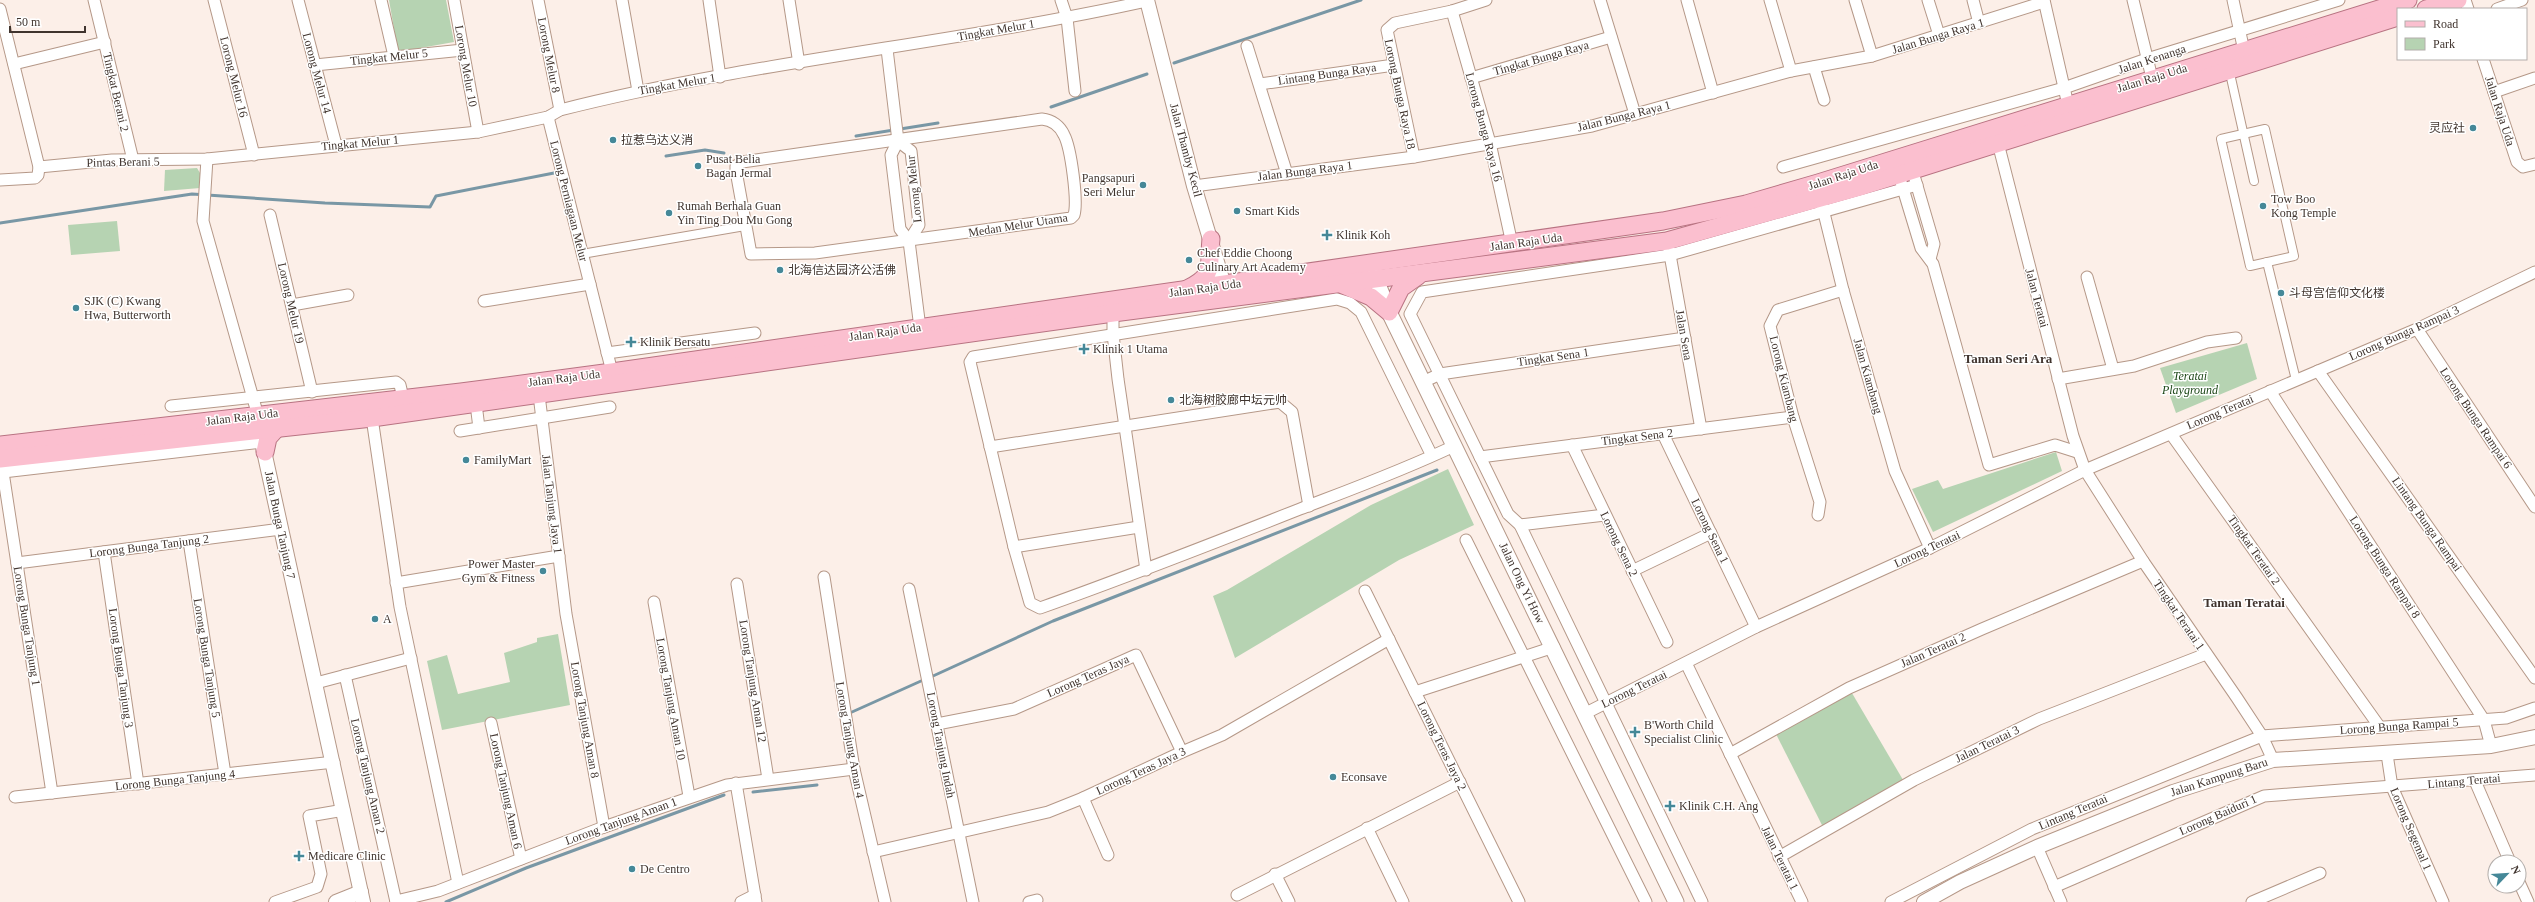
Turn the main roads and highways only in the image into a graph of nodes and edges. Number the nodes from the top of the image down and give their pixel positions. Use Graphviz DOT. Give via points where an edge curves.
graph roads {
  1 [pos="2408,0"];
  2 [pos="2458,0"];
  3 [pos="2430,8"];
  4 [pos="2397,18"];
  5 [pos="1744,213"];
  6 [pos="1211,239"];
  7 [pos="1373,272"];
  8 [pos="1420,275"];
  9 [pos="1339,284"];
  10 [pos="1182,291"];
  11 [pos="1227,292"];
  12 [pos="1113,306"];
  13 [pos="1389,312"];
  14 [pos="265,433"];
  15 [pos="1,459"];
  16 [pos="1676,902"];
  1 -- 5 [label="main road, Jalan Raja Uda" via="2152,78"];
  2 -- 3 [label="main road"];
  4 -- 5 [label="main road, Jalan Raja Uda" via="1998,143 1908,180 1822,205"];
  5 -- 7 [label="main road, Jalan Raja Uda" via="1512,244"];
  5 -- 8 [label="main road, Jalan Raja Uda" via="1668,248"];
  6 -- 10 [label="main road" via="1211,268 1196,284"];
  7 -- 8 [label="main road, Jalan Raja Uda"];
  7 -- 9 [label="main road, Jalan Raja Uda"];
  7 -- 11 [label="main road, Jalan Raja Uda"];
  7 -- 13 [label="main road, Jalan Ong Yi How"];
  8 -- 13 [label="main road" via="1401,288"];
  9 -- 11 [label="main road, Jalan Raja Uda"];
  9 -- 13 [label="main road" via="1371,297"];
  10 -- 11 [label="main road, Jalan Raja Uda"];
  10 -- 12 [label="main road, Jalan Raja Uda"];
  11 -- 12 [label="main road, Jalan Raja Uda"];
  12 -- 14 [label="main road, Jalan Raja Uda" via="539,395"];
  12 -- 14 [label="main road, Jalan Raja Uda" via="920,328 612,372 403,398"];
  13 -- 16 [label="main road, Jalan Ong Yi How"];
  14 -- 15 [label="main road, Jalan Raja Uda" via="230,426"];
}
